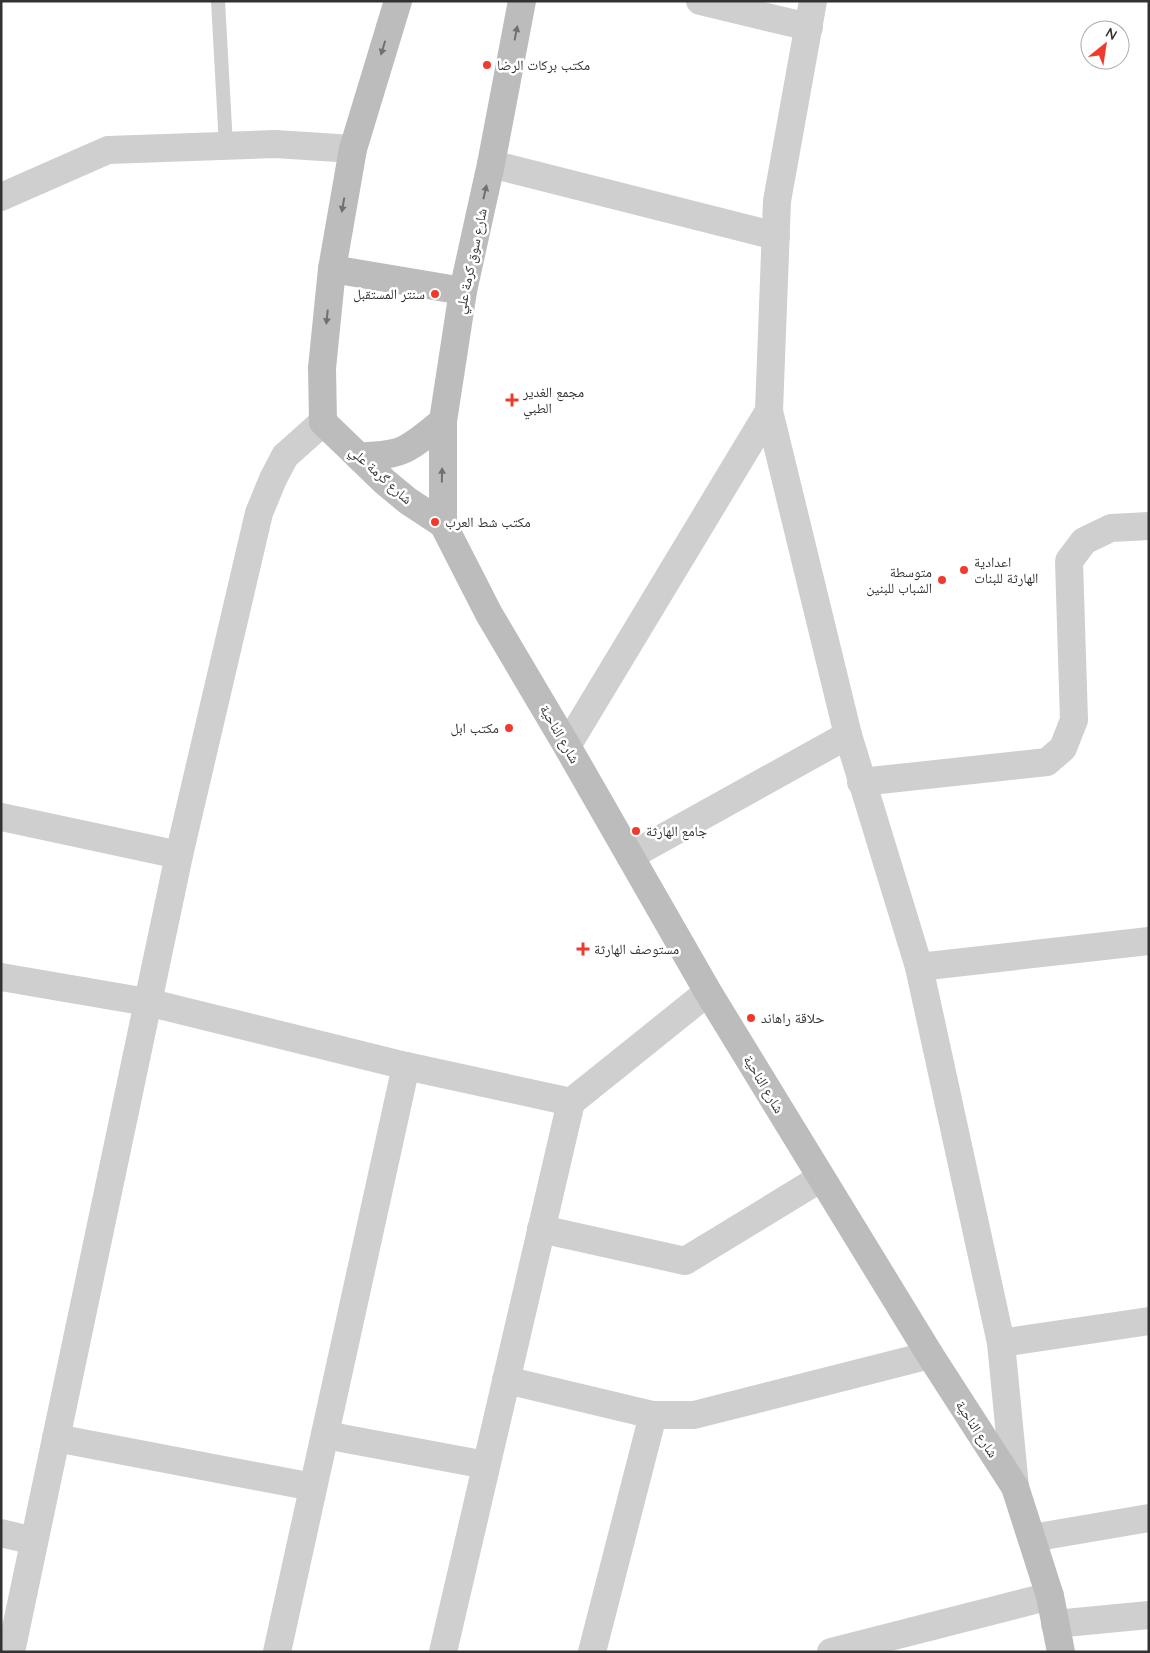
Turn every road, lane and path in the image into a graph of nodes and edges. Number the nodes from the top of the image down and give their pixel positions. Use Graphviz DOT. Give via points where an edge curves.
graph roads {
  1 [pos="218,1"];
  2 [pos="398,1"];
  3 [pos="522,1"];
  4 [pos="700,1"];
  5 [pos="811,14"];
  6 [pos="226,146"];
  7 [pos="353,149"];
  8 [pos="491,164"];
  9 [pos="1,197"];
  10 [pos="776,236"];
  11 [pos="332,269"];
  12 [pos="463,291"];
  13 [pos="769,411"];
  14 [pos="443,421"];
  15 [pos="323,422"];
  16 [pos="359,457"];
  17 [pos="443,524"];
  18 [pos="1149,526"];
  19 [pos="848,735"];
  20 [pos="567,746"];
  21 [pos="861,782"];
  22 [pos="1,817"];
  23 [pos="179,855"];
  24 [pos="630,856"];
  25 [pos="1149,942"];
  26 [pos="919,967"];
  27 [pos="1,976"];
  28 [pos="708,992"];
  29 [pos="148,1002"];
  30 [pos="406,1066"];
  31 [pos="571,1102"];
  32 [pos="821,1178"];
  33 [pos="541,1229"];
  34 [pos="1149,1321"];
  35 [pos="1001,1343"];
  36 [pos="930,1355"];
  37 [pos="506,1380"];
  38 [pos="653,1416"];
  39 [pos="325,1435"];
  40 [pos="56,1438"];
  41 [pos="486,1465"];
  42 [pos="313,1487"];
  43 [pos="1015,1487"];
  44 [pos="1149,1518"];
  45 [pos="1,1533"];
  46 [pos="1032,1538"];
  47 [pos="34,1541"];
  48 [pos="1050,1596"];
  49 [pos="1149,1615"];
  50 [pos="1055,1624"];
  51 [pos="11,1652"];
  52 [pos="277,1652"];
  53 [pos="443,1652"];
  54 [pos="592,1652"];
  55 [pos="831,1652"];
  56 [pos="1061,1652"];
  1 -- 6 [label="lane"];
  2 -- 7 [label="main road, one-way"];
  8 -- 3 [label="main road, شارع سوق كرمة علي, one-way"];
  4 -- 5 [label="street"];
  5 -- 10 [label="street" via="777,201"];
  6 -- 7 [label="street" via="275,144"];
  6 -- 9 [label="street" via="108,150"];
  7 -- 11 [label="main road, one-way"];
  8 -- 10 [label="street"];
  12 -- 8 [label="main road, شارع سوق كرمة علي, one-way"];
  10 -- 13 [label="street"];
  11 -- 12 [label="main road"];
  11 -- 15 [label="main road, one-way" via="322,368"];
  12 -- 14 [label="main road, شارع سوق كرمة علي"];
  13 -- 19 [label="street"];
  13 -- 20 [label="street"];
  14 -- 16 [label="main road" via="404,450"];
  17 -- 14 [label="main road, شارع سوق كرمة علي, one-way"];
  15 -- 16 [label="main road, شارع گرمة علي"];
  15 -- 23 [label="street" via="285,456 259,513"];
  16 -- 17 [label="main road, شارع گرمة علي" via="408,501"];
  17 -- 20 [label="main road, شارع الناحية" via="489,614"];
  18 -- 21 [label="street" via="1111,528 1084,541 1069,561 1074,720 1063,748 1047,762"];
  19 -- 21 [label="street"];
  19 -- 24 [label="street"];
  20 -- 24 [label="main road, شارع الناحية"];
  21 -- 26 [label="street"];
  22 -- 23 [label="street"];
  23 -- 29 [label="street"];
  24 -- 28 [label="main road, شارع الناحية"];
  25 -- 26 [label="street"];
  26 -- 35 [label="street"];
  27 -- 29 [label="street"];
  28 -- 31 [label="street"];
  28 -- 32 [label="main road, شارع الناحية"];
  29 -- 30 [label="street"];
  29 -- 40 [label="street"];
  30 -- 31 [label="street"];
  30 -- 39 [label="street"];
  31 -- 33 [label="street"];
  32 -- 33 [label="street" via="685,1261"];
  32 -- 36 [label="main road, شارع الناحية"];
  33 -- 37 [label="street"];
  34 -- 35 [label="street"];
  35 -- 43 [label="street"];
  36 -- 38 [label="street" via="694,1415"];
  36 -- 43 [label="main road, شارع الناحية"];
  37 -- 38 [label="street"];
  37 -- 41 [label="street"];
  38 -- 54 [label="street"];
  39 -- 41 [label="street"];
  39 -- 42 [label="street"];
  40 -- 42 [label="street"];
  40 -- 47 [label="street"];
  41 -- 53 [label="street"];
  42 -- 52 [label="street"];
  43 -- 46 [label="main road, شارع الناحية"];
  44 -- 46 [label="street"];
  45 -- 47 [label="street"];
  46 -- 48 [label="main road, شارع الناحية"];
  47 -- 51 [label="street"];
  48 -- 50 [label="main road, شارع الناحية"];
  48 -- 55 [label="street"];
  49 -- 50 [label="street"];
  50 -- 56 [label="main road, شارع الناحية"];
}
